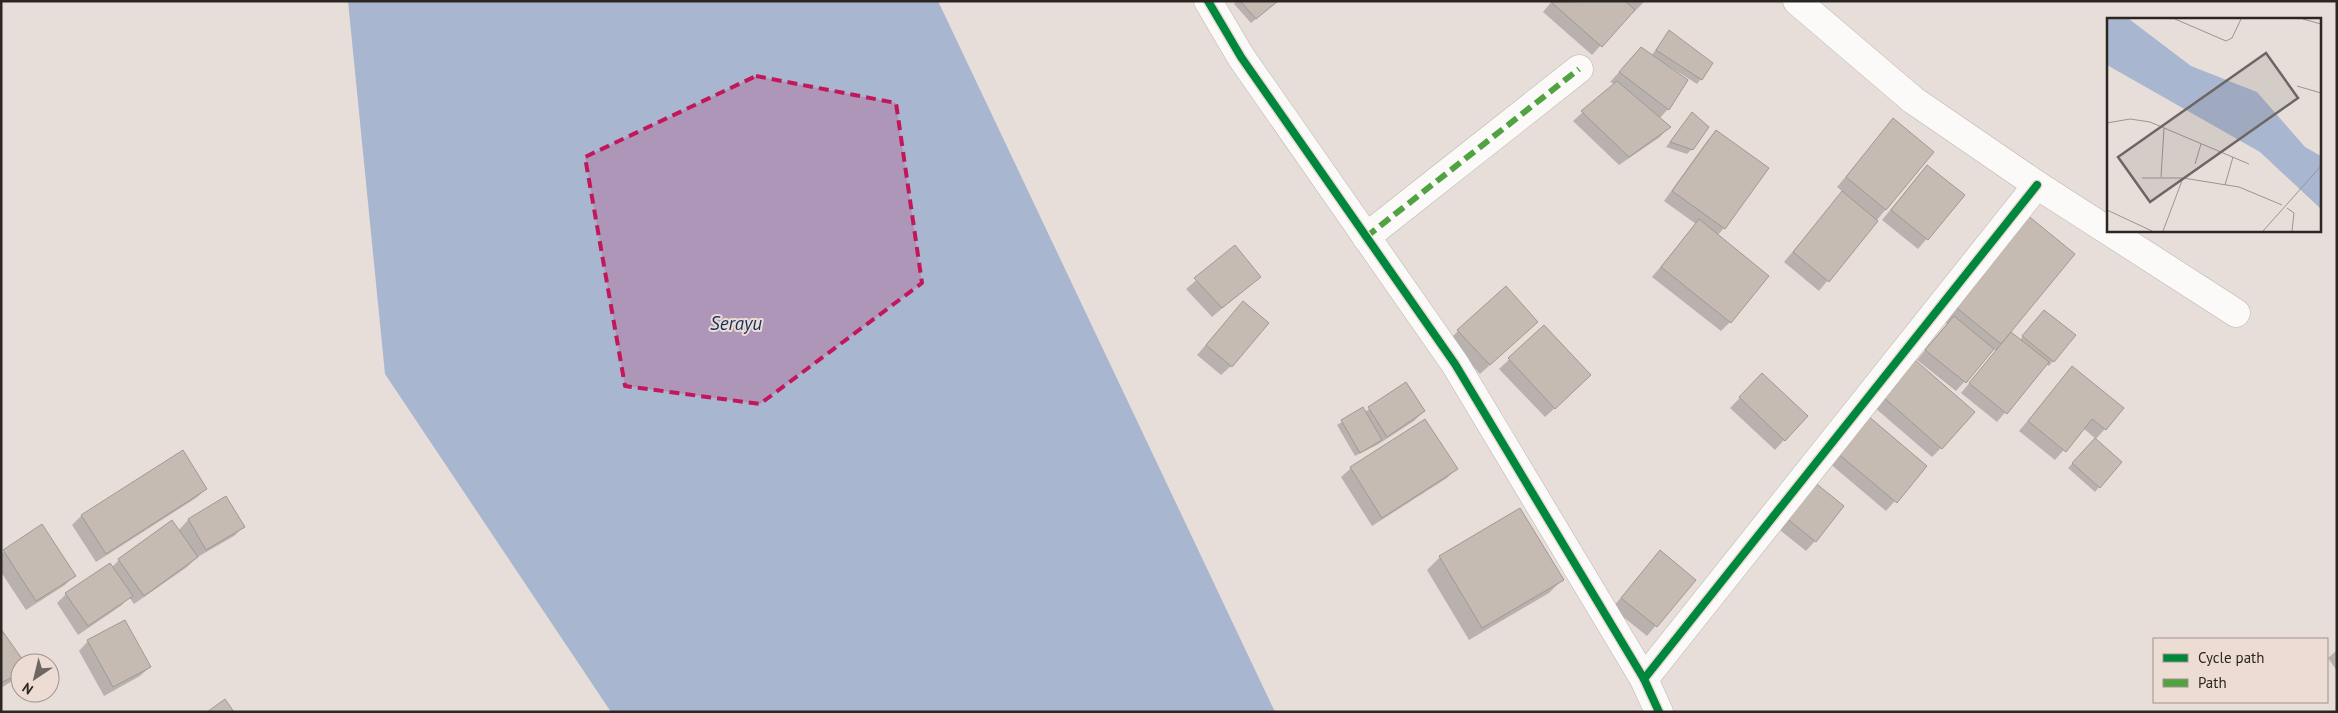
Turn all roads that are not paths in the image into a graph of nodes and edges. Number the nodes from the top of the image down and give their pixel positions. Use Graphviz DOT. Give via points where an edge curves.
graph roads {
  1 [pos="1208,1"];
  2 [pos="1811,5"];
  3 [pos="1579,69"];
  4 [pos="2037,185"];
  5 [pos="2107,230"];
  6 [pos="2109,231"];
  7 [pos="1366,237"];
  8 [pos="2236,313"];
  9 [pos="1644,679"];
  10 [pos="1659,712"];
  1 -- 7 [label="street" via="1240,57"];
  2 -- 4 [label="street" via="1913,100"];
  3 -- 7 [label="street"];
  4 -- 5 [label="street"];
  4 -- 9 [label="street"];
  6 -- 8 [label="street"];
  7 -- 9 [label="street" via="1455,364"];
  9 -- 10 [label="street"];
}
